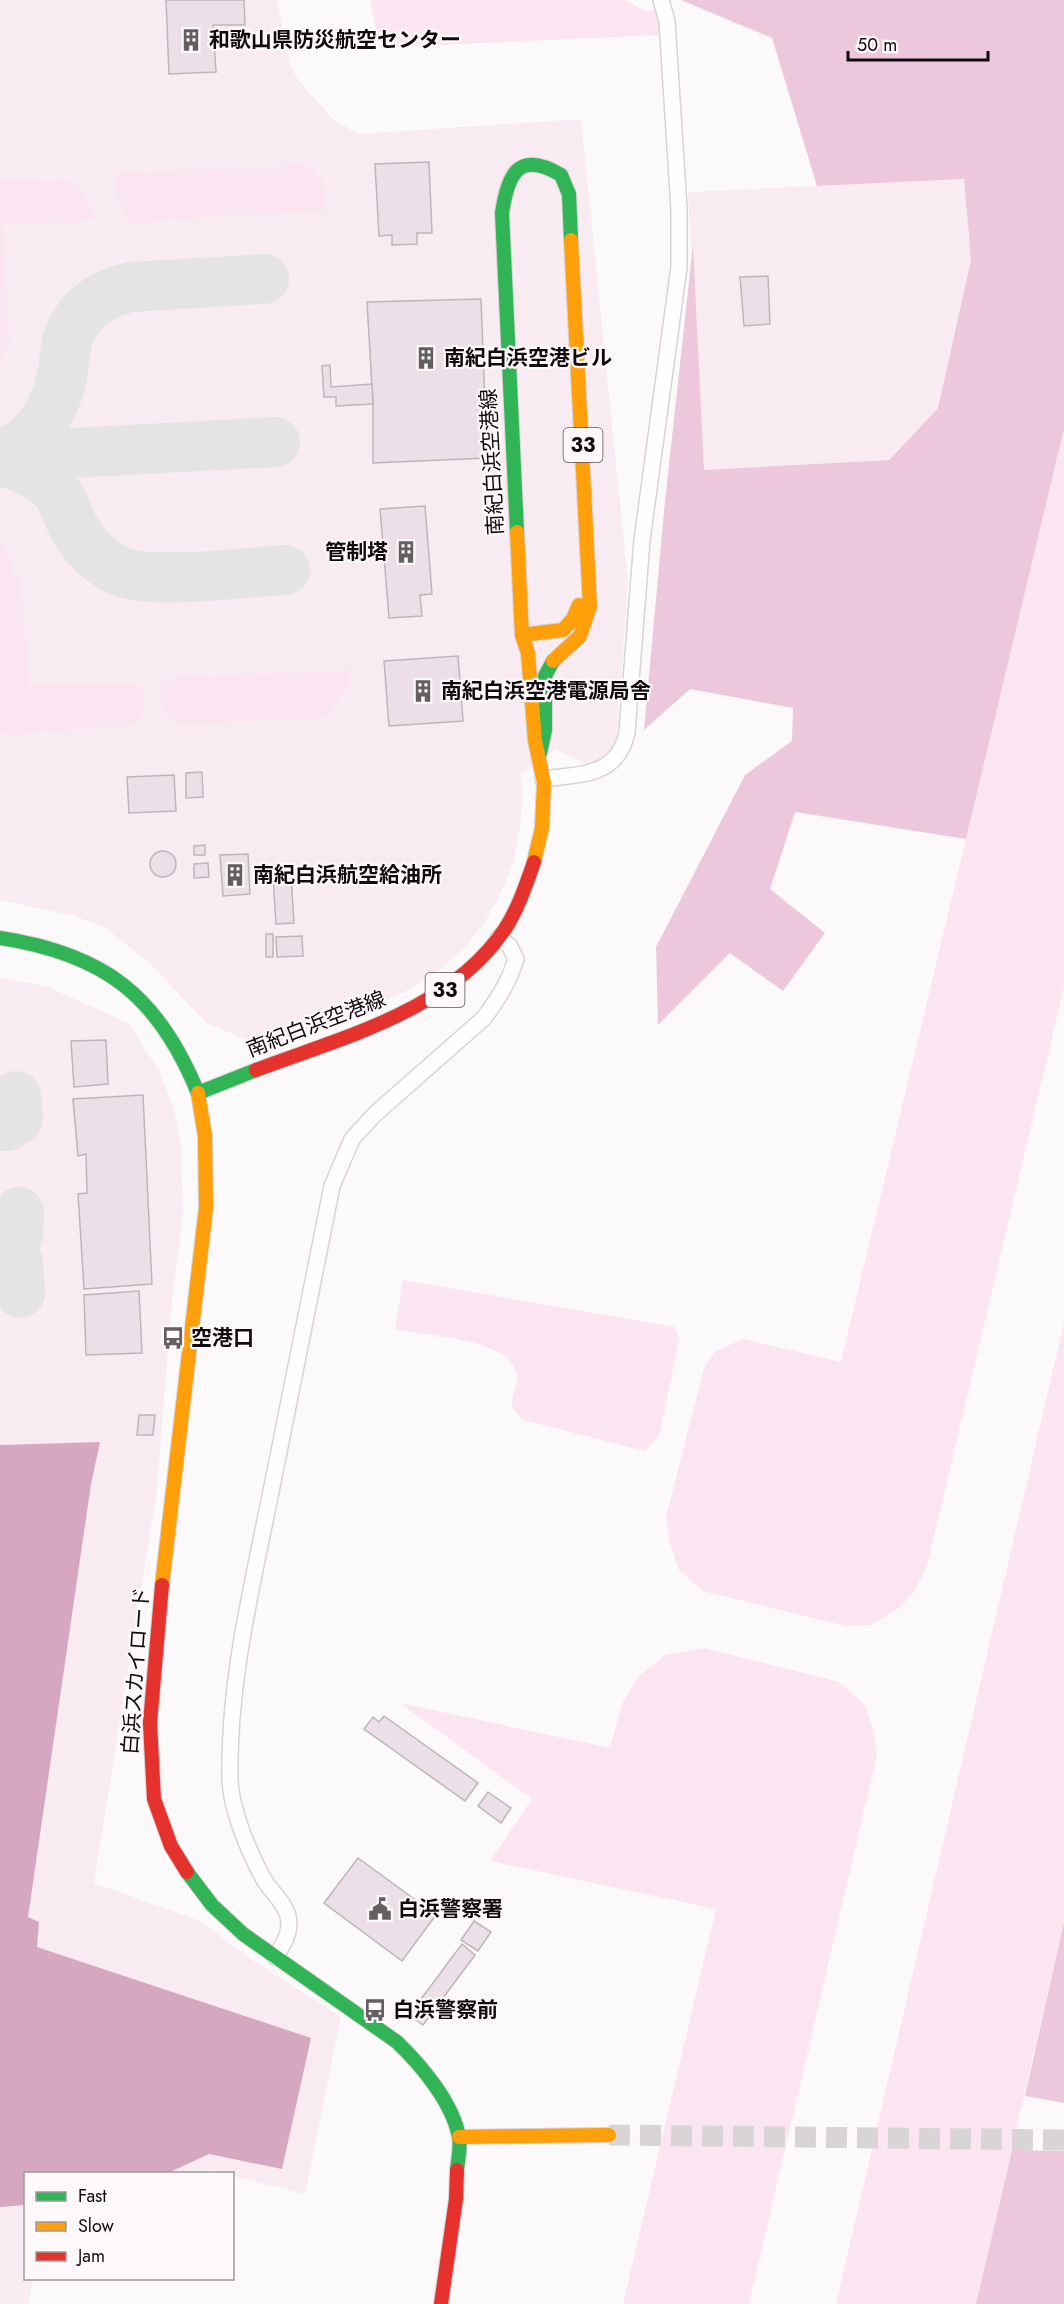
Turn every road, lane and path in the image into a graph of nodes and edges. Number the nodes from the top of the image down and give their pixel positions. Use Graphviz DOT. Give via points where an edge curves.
graph roads {
  1 [pos="661,0"];
  2 [pos="589,556"];
  3 [pos="522,634"];
  4 [pos="540,753"];
  5 [pos="543,779"];
  6 [pos="0,938"];
  7 [pos="498,938"];
  8 [pos="198,1093"];
  9 [pos="275,1958"];
  10 [pos="609,2136"];
  11 [pos="459,2138"];
  12 [pos="441,2304"];
  1 -- 5 [label="street" via="667,21 679,267 642,540 627,732 623,749 603,769"];
  2 -- 3 [label="main road" via="578,611 568,626 557,632"];
  2 -- 3 [label="main road, 南紀白浜空港線 / 33" via="569,194 556,171 544,165 526,164 507,180 502,213"];
  2 -- 4 [label="main road, 南紀白浜空港線 / 33" via="587,620 580,636 550,662 545,676 545,730"];
  3 -- 4 [label="main road, 南紀白浜空港線 / 33" via="528,653 535,740"];
  4 -- 5 [label="main road, 南紀白浜空港線 / 33"];
  5 -- 7 [label="main road, 南紀白浜空港線 / 33" via="539,844 532,872"];
  6 -- 8 [label="main road" via="35,942 76,955 124,984 165,1026 186,1061"];
  7 -- 8 [label="main road, 南紀白浜空港線 / 33" via="466,974 423,1003"];
  7 -- 9 [label="street" via="509,945 516,959 496,1002 484,1018 352,1139 332,1186 241,1641 230,1728 230,1784 239,1820 264,1880 288,1917 288,1932"];
  8 -- 9 [label="main road, 白浜スカイロード" via="205,1136 206,1208 160,1602 150,1724 151,1777 171,1846 192,1880 212,1905"];
  9 -- 11 [label="main road, 白浜スカイロード" via="397,2042 419,2063 444,2101"];
  10 -- 11 [label="main road"];
  11 -- 12 [label="main road, 白浜スカイロード" via="456,2199"];
}
